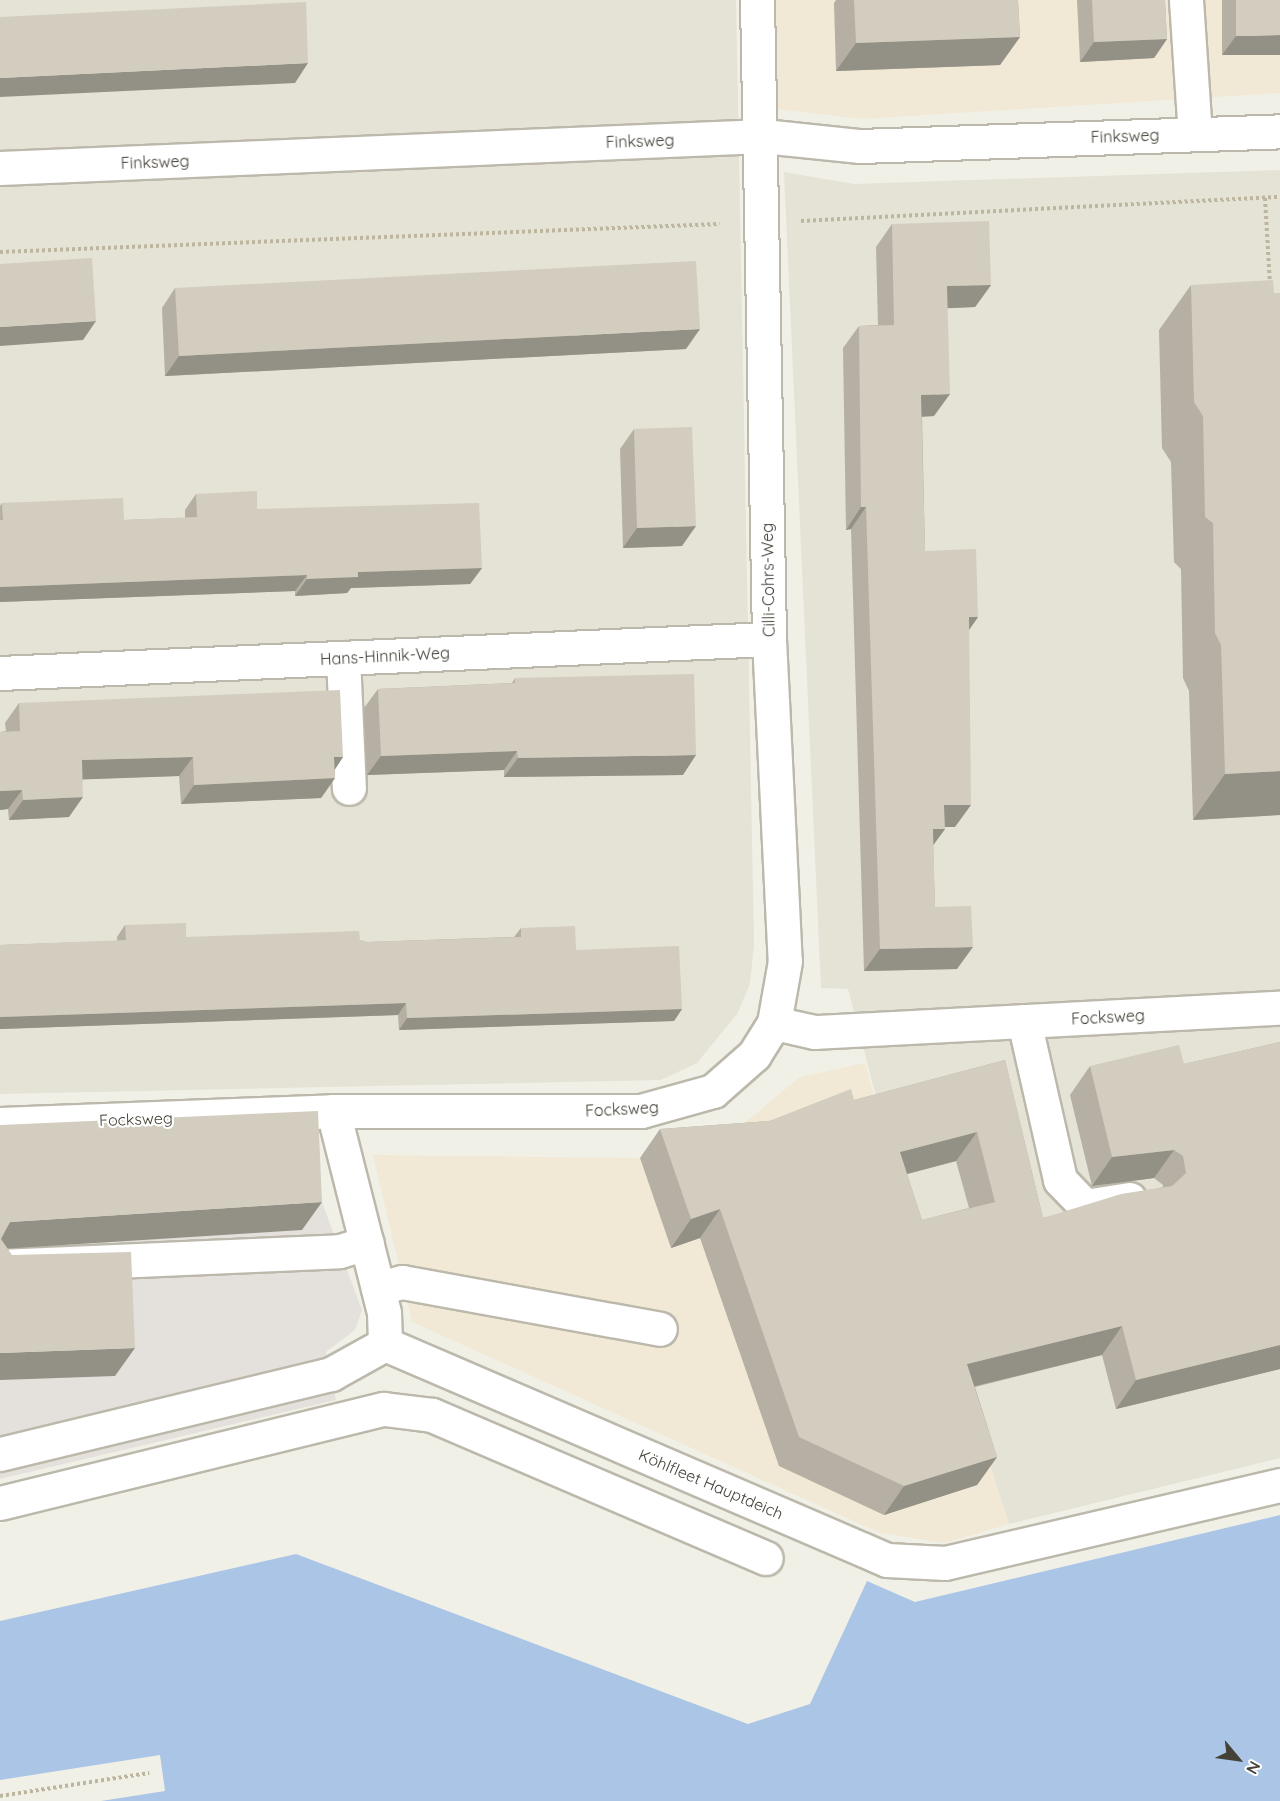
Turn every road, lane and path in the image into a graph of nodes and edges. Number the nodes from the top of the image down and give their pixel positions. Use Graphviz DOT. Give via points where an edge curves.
graph roads {
  1 [pos="758,0"];
  2 [pos="1186,0"];
  3 [pos="1280,131"];
  4 [pos="1195,134"];
  5 [pos="763,136"];
  6 [pos="0,168"];
  7 [pos="1280,197"];
  8 [pos="1265,198"];
  9 [pos="764,222"];
  10 [pos="0,252"];
  11 [pos="1270,290"];
  12 [pos="769,639"];
  13 [pos="344,658"];
  14 [pos="0,673"];
  15 [pos="349,788"];
  16 [pos="1280,1008"];
  17 [pos="1024,1021"];
  18 [pos="774,1023"];
  19 [pos="333,1111"];
  20 [pos="0,1124"];
  21 [pos="1148,1196"];
  22 [pos="367,1244"];
  23 [pos="0,1266"];
  24 [pos="378,1288"];
  25 [pos="660,1329"];
  26 [pos="385,1344"];
  27 [pos="0,1454"];
  28 [pos="1280,1485"];
  29 [pos="0,1503"];
  30 [pos="766,1558"];
  31 [pos="149,1773"];
  32 [pos="0,1796"];
  1 -- 5 [label="street, Cilli-Cohrs-Weg"];
  2 -- 4 [label="street"];
  3 -- 4 [label="street, Finksweg"];
  4 -- 5 [label="street, Finksweg" via="860,146"];
  5 -- 6 [label="street, Finksweg"];
  5 -- 9 [label="street, Cilli-Cohrs-Weg"];
  7 -- 8 [label="path"];
  8 -- 9 [label="path"];
  8 -- 11 [label="path"];
  9 -- 10 [label="path"];
  9 -- 12 [label="street, Cilli-Cohrs-Weg"];
  12 -- 13 [label="street, Hans-Hinnik-Weg"];
  12 -- 18 [label="street, Cilli-Cohrs-Weg" via="785,962"];
  13 -- 14 [label="street, Hans-Hinnik-Weg"];
  13 -- 15 [label="street"];
  16 -- 17 [label="street, Focksweg"];
  17 -- 18 [label="street, Focksweg" via="815,1032"];
  17 -- 21 [label="street" via="1060,1180 1085,1206"];
  18 -- 19 [label="street, Focksweg" via="754,1055 729,1080 670,1107"];
  19 -- 20 [label="street, Focksweg"];
  19 -- 22 [label="street"];
  22 -- 23 [label="street" via="340,1251"];
  22 -- 24 [label="street"];
  24 -- 25 [label="street" via="402,1282"];
  24 -- 26 [label="street"];
  26 -- 27 [label="street" via="331,1374"];
  26 -- 28 [label="street, Köhlfleet Hauptdeich" via="887,1560 945,1563"];
  29 -- 30 [label="street" via="384,1409 432,1415"];
  31 -- 32 [label="path"];
}
